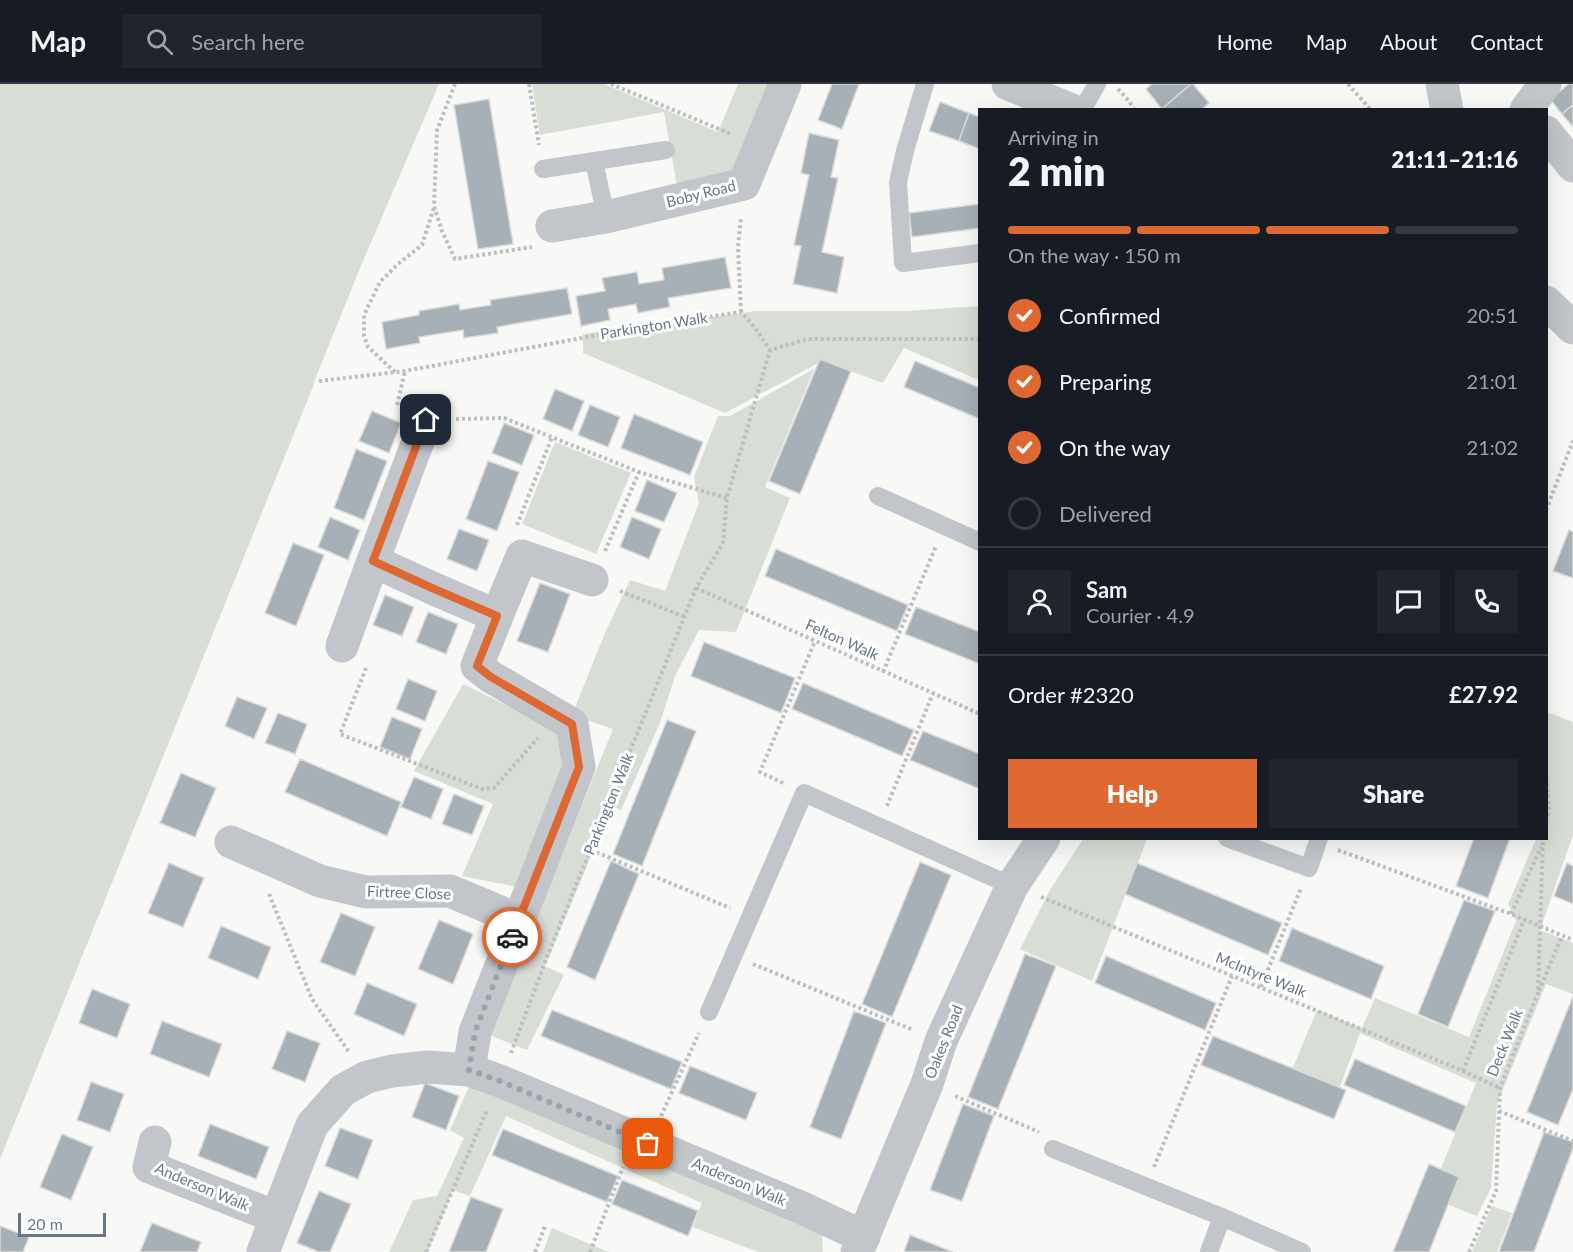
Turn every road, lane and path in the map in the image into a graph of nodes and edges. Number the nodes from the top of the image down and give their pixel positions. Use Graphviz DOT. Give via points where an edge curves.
graph roads {
  1 [pos="455,84"];
  2 [pos="610,84"];
  3 [pos="785,84"];
  4 [pos="925,84"];
  5 [pos="1008,84"];
  6 [pos="1097,84"];
  7 [pos="1114,84"];
  8 [pos="1348,84"];
  9 [pos="1442,84"];
  10 [pos="1067,108"];
  11 [pos="1083,108"];
  12 [pos="1133,108"];
  13 [pos="1369,108"];
  14 [pos="1448,108"];
  15 [pos="1548,128"];
  16 [pos="760,146"];
  17 [pos="666,150"];
  18 [pos="594,161"];
  19 [pos="1573,166"];
  20 [pos="543,169"];
  21 [pos="744,184"];
  22 [pos="434,206"];
  23 [pos="606,217"];
  24 [pos="552,226"];
  25 [pos="978,253"];
  26 [pos="455,259"];
  27 [pos="1548,304"];
  28 [pos="741,312"];
  29 [pos="1573,328"];
  30 [pos="978,339"];
  31 [pos="770,350"];
  32 [pos="395,372"];
  33 [pos="319,381"];
  34 [pos="426,420"];
  35 [pos="552,437"];
  36 [pos="1573,441"];
  37 [pos="639,472"];
  38 [pos="878,496"];
  39 [pos="727,498"];
  40 [pos="1548,505"];
  41 [pos="944,526"];
  42 [pos="978,541"];
  43 [pos="522,556"];
  44 [pos="373,561"];
  45 [pos="592,580"];
  46 [pos="696,588"];
  47 [pos="497,616"];
  48 [pos="685,617"];
  49 [pos="815,641"];
  50 [pos="342,646"];
  51 [pos="883,672"];
  52 [pos="933,693"];
  53 [pos="978,713"];
  54 [pos="558,716"];
  55 [pos="804,793"];
  56 [pos="1548,797"];
  57 [pos="1548,814"];
  58 [pos="878,827"];
  59 [pos="1043,840"];
  60 [pos="1232,840"];
  61 [pos="1319,840"];
  62 [pos="1543,841"];
  63 [pos="231,842"];
  64 [pos="591,850"];
  65 [pos="280,863"];
  66 [pos="1309,868"];
  67 [pos="1012,886"];
  68 [pos="1511,914"];
  69 [pos="750,917"];
  70 [pos="519,920"];
  71 [pos="1524,920"];
  72 [pos="1540,926"];
  73 [pos="1562,936"];
  74 [pos="1573,940"];
  75 [pos="733,956"];
  76 [pos="1232,976"];
  77 [pos="1261,988"];
  78 [pos="1538,993"];
  79 [pos="709,1012"];
  80 [pos="941,1041"];
  81 [pos="469,1070"];
  82 [pos="1463,1071"];
  83 [pos="367,1077"];
  84 [pos="500,1081"];
  85 [pos="927,1084"];
  86 [pos="1500,1088"];
  87 [pos="1499,1111"];
  88 [pos="1573,1141"];
  89 [pos="155,1142"];
  90 [pos="1053,1149"];
  91 [pos="636,1154"];
  92 [pos="1146,1186"];
  93 [pos="276,1217"];
  94 [pos="1222,1218"];
  95 [pos="545,1226"];
  96 [pos="861,1244"];
  97 [pos="263,1252"];
  98 [pos="426,1252"];
  99 [pos="535,1252"];
  100 [pos="590,1252"];
  101 [pos="1209,1252"];
  102 [pos="1302,1252"];
  103 [pos="1469,1252"];
  1 -- 22 [label="path" via="437,130"];
  2 -- 16 [label="path"];
  3 -- 16 [label="street, Boby Road"];
  4 -- 25 [label="lane" via="898,182 903,263"];
  5 -- 10 [label="street"];
  6 -- 11 [label="lane"];
  7 -- 12 [label="path"];
  8 -- 13 [label="path"];
  9 -- 14 [label="street"];
  15 -- 19 [label="street"];
  16 -- 21 [label="street, Boby Road"];
  17 -- 18 [label="lane"];
  18 -- 20 [label="lane"];
  18 -- 23 [label="lane"];
  21 -- 23 [label="street, Boby Road"];
  21 -- 28 [label="path" via="738,247"];
  22 -- 26 [label="path"];
  22 -- 32 [label="path" via="422,245 380,282 364,315 368,347"];
  23 -- 24 [label="street, Boby Road"];
  27 -- 29 [label="street"];
  28 -- 31 [label="path"];
  28 -- 32 [label="path, Parkington Walk"];
  30 -- 31 [label="path" via="808,339"];
  31 -- 39 [label="path, Parkington Walk"];
  32 -- 33 [label="path, Parkington Walk"];
  34 -- 35 [label="path" via="504,418"];
  34 -- 44 [label="street"];
  35 -- 37 [label="path"];
  35 -- 43 [label="path" via="516,526"];
  36 -- 40 [label="path"];
  37 -- 39 [label="path"];
  37 -- 45 [label="path"];
  38 -- 41 [label="lane"];
  39 -- 46 [label="path, Parkington Walk" via="723,543"];
  41 -- 42 [label="lane"];
  41 -- 51 [label="path"];
  43 -- 45 [label="street"];
  43 -- 47 [label="street"];
  44 -- 47 [label="street"];
  44 -- 50 [label="street"];
  45 -- 48 [label="path"];
  46 -- 48 [label="path, Parkington Walk"];
  46 -- 49 [label="path, Felton Walk"];
  47 -- 54 [label="street" via="477,666"];
  48 -- 64 [label="path, Parkington Walk"];
  49 -- 51 [label="path, Felton Walk"];
  49 -- 55 [label="path" via="760,772"];
  50 -- 54 [label="path" via="370,656 340,734 482,789 494,788"];
  51 -- 52 [label="path, Felton Walk"];
  52 -- 53 [label="path, Felton Walk"];
  52 -- 58 [label="path"];
  54 -- 70 [label="street" via="572,724 579,767"];
  55 -- 58 [label="lane"];
  55 -- 69 [label="lane"];
  56 -- 57 [label="path"];
  58 -- 67 [label="lane"];
  59 -- 67 [label="street, Oakes Road"];
  60 -- 66 [label="lane"];
  61 -- 66 [label="lane"];
  61 -- 68 [label="path"];
  62 -- 68 [label="path"];
  62 -- 72 [label="path, Deck Walk"];
  63 -- 65 [label="street, Firtree Close"];
  64 -- 69 [label="path"];
  64 -- 84 [label="path, Parkington Walk"];
  65 -- 70 [label="street, Firtree Close" via="320,881 366,892 450,891"];
  65 -- 83 [label="path" via="267,889 298,966 312,999"];
  66 -- 77 [label="path"];
  67 -- 76 [label="path, McIntyre Walk"];
  67 -- 80 [label="street, Oakes Road"];
  68 -- 71 [label="path"];
  69 -- 75 [label="lane"];
  70 -- 81 [label="street" via="475,1032"];
  71 -- 72 [label="path"];
  71 -- 82 [label="path"];
  72 -- 73 [label="path"];
  72 -- 78 [label="path, Deck Walk"];
  73 -- 74 [label="path"];
  73 -- 78 [label="path"];
  75 -- 79 [label="lane"];
  75 -- 80 [label="path"];
  76 -- 77 [label="path, McIntyre Walk"];
  76 -- 92 [label="path"];
  77 -- 82 [label="path, McIntyre Walk"];
  78 -- 86 [label="path, Deck Walk"];
  79 -- 91 [label="path"];
  80 -- 85 [label="street, Oakes Road"];
  81 -- 83 [label="street, Anderson Walk" via="428,1067"];
  81 -- 84 [label="street, Anderson Walk"];
  82 -- 86 [label="path, McIntyre Walk"];
  83 -- 93 [label="street, Anderson Walk" via="343,1090 312,1125"];
  84 -- 91 [label="street, Anderson Walk"];
  84 -- 98 [label="path, Parkington Walk"];
  85 -- 90 [label="path" via="1041,1133"];
  85 -- 96 [label="street, Oakes Road"];
  86 -- 87 [label="path, Deck Walk"];
  87 -- 88 [label="path"];
  87 -- 103 [label="path, Deck Walk" via="1496,1191"];
  89 -- 93 [label="street, Anderson Walk" via="149,1167"];
  90 -- 92 [label="lane"];
  91 -- 96 [label="street, Anderson Walk" via="800,1207"];
  91 -- 100 [label="path"];
  92 -- 94 [label="lane"];
  93 -- 97 [label="street, Anderson Walk"];
  94 -- 101 [label="lane"];
  94 -- 102 [label="lane"];
  95 -- 99 [label="path"];
}
